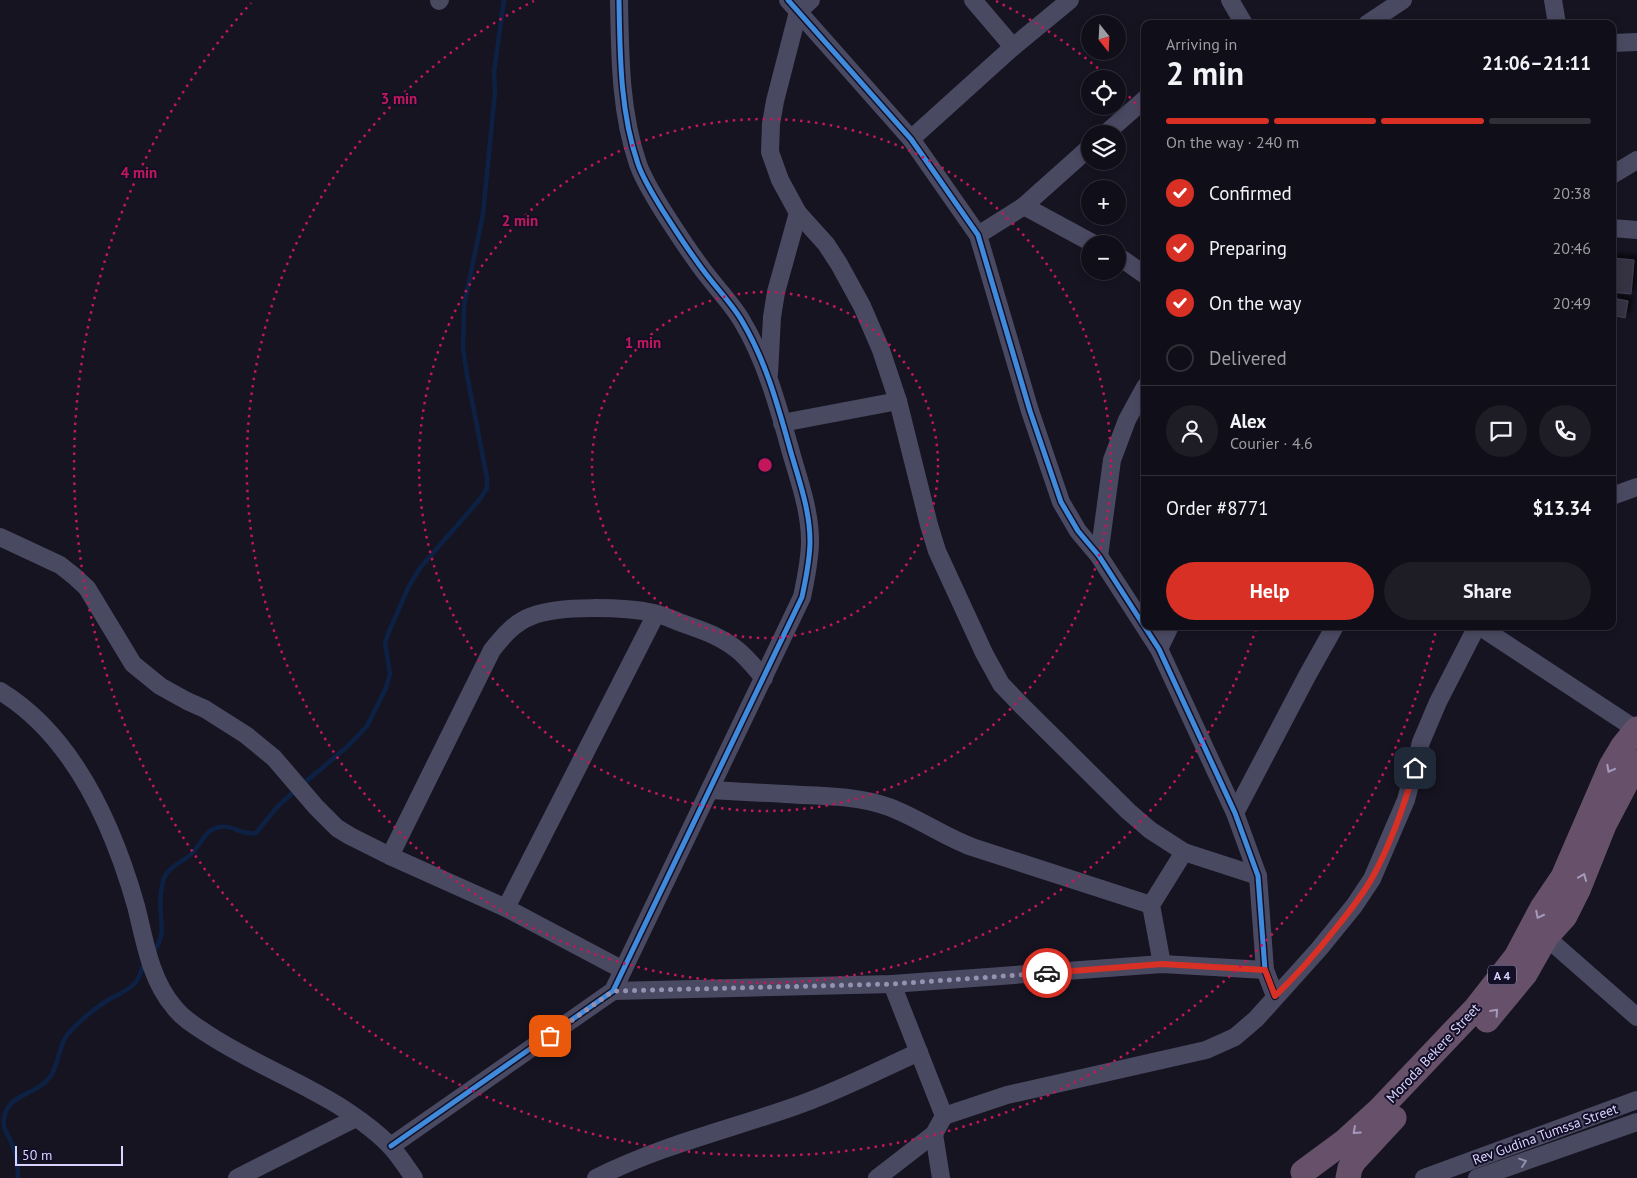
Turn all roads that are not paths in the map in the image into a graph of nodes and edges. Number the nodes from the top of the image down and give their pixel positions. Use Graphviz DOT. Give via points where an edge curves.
graph roads {
  1 [pos="620,0"];
  2 [pos="811,0"];
  3 [pos="973,0"];
  4 [pos="1070,0"];
  5 [pos="1230,0"];
  6 [pos="1403,0"];
  7 [pos="1553,0"];
  8 [pos="793,6"];
  9 [pos="1238,20"];
  10 [pos="1372,20"];
  11 [pos="1556,20"];
  12 [pos="1637,42"];
  13 [pos="1616,43"];
  14 [pos="1013,47"];
  15 [pos="1141,103"];
  16 [pos="1116,125"];
  17 [pos="911,139"];
  18 [pos="1081,155"];
  19 [pos="1637,160"];
  20 [pos="1616,173"];
  21 [pos="1024,206"];
  22 [pos="798,213"];
  23 [pos="1616,228"];
  24 [pos="1637,230"];
  25 [pos="978,235"];
  26 [pos="1081,237"];
  27 [pos="1126,262"];
  28 [pos="1141,272"];
  29 [pos="769,379"];
  30 [pos="1141,394"];
  31 [pos="898,401"];
  32 [pos="782,423"];
  33 [pos="1637,487"];
  34 [pos="1616,495"];
  35 [pos="0,537"];
  36 [pos="1099,556"];
  37 [pos="656,614"];
  38 [pos="1141,621"];
  39 [pos="1147,630"];
  40 [pos="1168,630"];
  41 [pos="1333,630"];
  42 [pos="1476,630"];
  43 [pos="1484,630"];
  44 [pos="1159,649"];
  45 [pos="764,678"];
  46 [pos="0,691"];
  47 [pos="1637,730"];
  48 [pos="1637,762"];
  49 [pos="710,790"];
  50 [pos="1235,813"];
  51 [pos="1184,852"];
  52 [pos="390,856"];
  53 [pos="1258,876"];
  54 [pos="1151,906"];
  55 [pos="506,908"];
  56 [pos="1546,937"];
  57 [pos="1162,964"];
  58 [pos="624,970"];
  59 [pos="1265,970"];
  60 [pos="892,984"];
  61 [pos="613,991"];
  62 [pos="1275,996"];
  63 [pos="1637,1017"];
  64 [pos="919,1052"];
  65 [pos="1637,1100"];
  66 [pos="944,1116"];
  67 [pos="356,1118"];
  68 [pos="1637,1122"];
  69 [pos="934,1134"];
  70 [pos="1537,1136"];
  71 [pos="390,1146"];
  72 [pos="1544,1155"];
  73 [pos="1298,1176"];
  74 [pos="237,1178"];
  75 [pos="414,1178"];
  76 [pos="596,1178"];
  77 [pos="877,1178"];
  78 [pos="942,1178"];
  79 [pos="1346,1178"];
  80 [pos="1424,1178"];
  81 [pos="1477,1178"];
  1 -- 29 [label="street" via="623,95 638,165 673,226 742,321"];
  2 -- 8 [label="street"];
  3 -- 14 [label="street"];
  4 -- 14 [label="street"];
  5 -- 9 [label="street"];
  6 -- 10 [label="street"];
  7 -- 11 [label="street"];
  8 -- 17 [label="street"];
  8 -- 22 [label="street" via="771,124 770,152 780,180"];
  12 -- 13 [label="street"];
  14 -- 17 [label="street"];
  15 -- 16 [label="street"];
  17 -- 25 [label="street"];
  18 -- 21 [label="street"];
  19 -- 20 [label="street"];
  21 -- 25 [label="street"];
  21 -- 26 [label="street"];
  22 -- 29 [label="street" via="776,292"];
  22 -- 31 [label="street" via="826,244 862,306"];
  23 -- 24 [label="street"];
  25 -- 36 [label="street" via="1030,411 1061,502 1078,531"];
  27 -- 28 [label="street"];
  29 -- 32 [label="street"];
  30 -- 36 [label="street" via="1112,460"];
  31 -- 32 [label="street"];
  31 -- 51 [label="street" via="937,551 1001,684 1128,811"];
  32 -- 45 [label="street" via="810,539 802,596"];
  33 -- 34 [label="street"];
  35 -- 52 [label="street" via="60,565 74,576 87,588 133,664 160,686 246,735 274,758 337,828"];
  36 -- 38 [label="street"];
  37 -- 45 [label="street" via="714,635 748,659"];
  37 -- 52 [label="street" via="574,608 552,610 532,616 511,629 492,650"];
  37 -- 55 [label="street"];
  39 -- 44 [label="street"];
  40 -- 44 [label="street"];
  41 -- 50 [label="street"];
  42 -- 62 [label="street" via="1421,742 1406,800 1372,879 1320,948"];
  43 -- 47 [label="street"];
  44 -- 50 [label="street"];
  45 -- 49 [label="street"];
  46 -- 67 [label="street" via="46,727 69,755 89,789 113,840 158,982 174,1008 228,1048"];
  47 -- 73 [label="highway, Moroda Bekere Street / A 4, one-way" via="1611,766 1563,877 1516,957 1491,991 1380,1110"];
  56 -- 48 [label="highway, Moroda Bekere Street / A 4, one-way" via="1565,916 1604,825"];
  49 -- 54 [label="street" via="866,800 916,818 948,838 972,847"];
  49 -- 58 [label="street"];
  50 -- 53 [label="street"];
  51 -- 53 [label="street"];
  51 -- 54 [label="street"];
  52 -- 55 [label="street"];
  53 -- 59 [label="street"];
  54 -- 57 [label="street"];
  55 -- 58 [label="street"];
  56 -- 63 [label="street"];
  79 -- 56 [label="highway, Moroda Bekere Street / A 4, one-way" via="1361,1152 1514,989"];
  57 -- 59 [label="street"];
  57 -- 60 [label="street"];
  58 -- 61 [label="street"];
  59 -- 62 [label="street"];
  60 -- 61 [label="street"];
  60 -- 64 [label="street"];
  61 -- 71 [label="street"];
  62 -- 66 [label="street" via="1256,1019 1235,1036 1206,1050 1007,1095"];
  64 -- 66 [label="street"];
  64 -- 76 [label="street" via="795,1107 680,1143"];
  65 -- 70 [label="street, Rev Gudina Tumssa Street"];
  66 -- 69 [label="street"];
  67 -- 71 [label="street"];
  67 -- 74 [label="street"];
  68 -- 72 [label="street, Rev Gudina Tumssa Street"];
  69 -- 77 [label="street"];
  69 -- 78 [label="street"];
  70 -- 72 [label="street"];
  70 -- 80 [label="street, Rev Gudina Tumssa Street"];
  71 -- 75 [label="street"];
  81 -- 72 [label="street, Rev Gudina Tumssa Street, one-way"];
  73 -- 79 [label="highway, A 4" via="1311,1168 1329,1167"];
}
